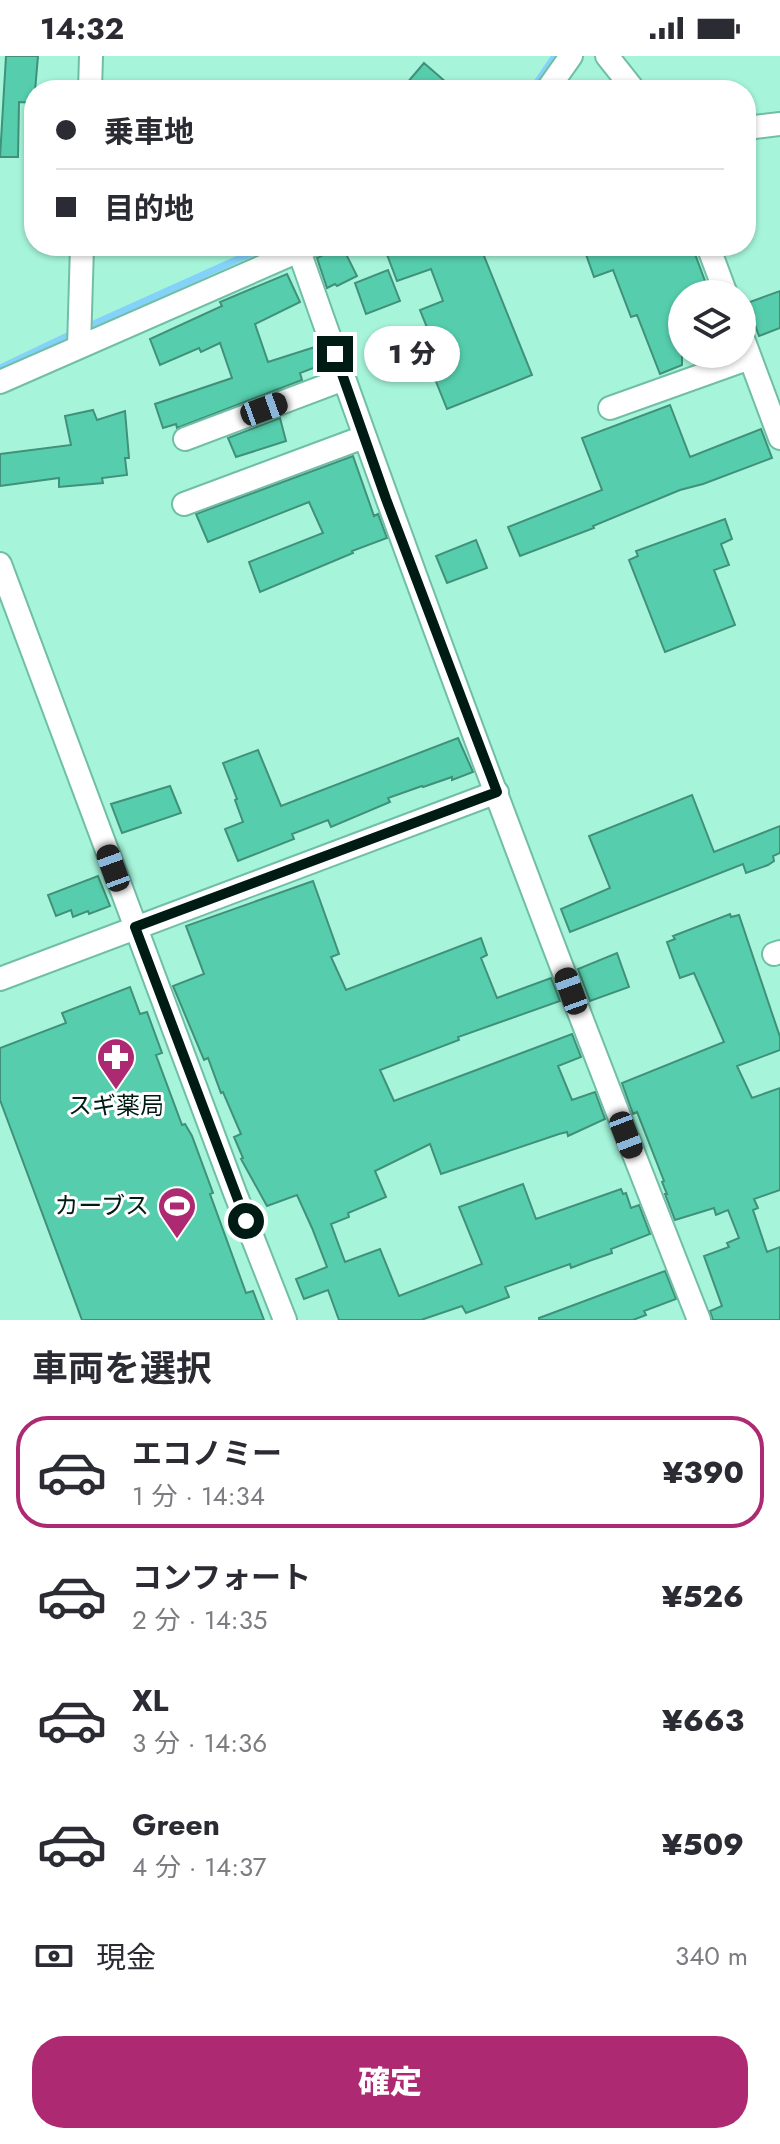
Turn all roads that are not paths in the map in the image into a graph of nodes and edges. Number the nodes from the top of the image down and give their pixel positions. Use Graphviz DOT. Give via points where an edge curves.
graph roads {
  1 [pos="91,56"];
  2 [pos="571,56"];
  3 [pos="607,56"];
  4 [pos="90,80"];
  5 [pos="554,80"];
  6 [pos="626,80"];
  7 [pos="780,124"];
  8 [pos="756,127"];
  9 [pos="82,256"];
  10 [pos="288,256"];
  11 [pos="306,256"];
  12 [pos="712,256"];
  13 [pos="721,280"];
  14 [pos="79,347"];
  15 [pos="722,368"];
  16 [pos="754,368"];
  17 [pos="344,379"];
  18 [pos="0,382"];
  19 [pos="610,408"];
  20 [pos="364,437"];
  21 [pos="780,438"];
  22 [pos="185,439"];
  23 [pos="184,504"];
  24 [pos="0,564"];
  25 [pos="497,792"];
  26 [pos="135,927"];
  27 [pos="0,979"];
  28 [pos="285,1320"];
  29 [pos="699,1320"];
  1 -- 4 [label="street"];
  2 -- 5 [label="street"];
  3 -- 6 [label="street"];
  7 -- 8 [label="street"];
  9 -- 14 [label="street"];
  10 -- 14 [label="street"];
  11 -- 17 [label="street"];
  12 -- 13 [label="street"];
  14 -- 18 [label="street"];
  15 -- 19 [label="street"];
  16 -- 21 [label="street"];
  17 -- 20 [label="street"];
  17 -- 22 [label="street"];
  20 -- 23 [label="street"];
  20 -- 25 [label="street"];
  24 -- 26 [label="street"];
  25 -- 26 [label="street"];
  25 -- 29 [label="street"];
  26 -- 27 [label="street"];
  26 -- 28 [label="street"];
}
